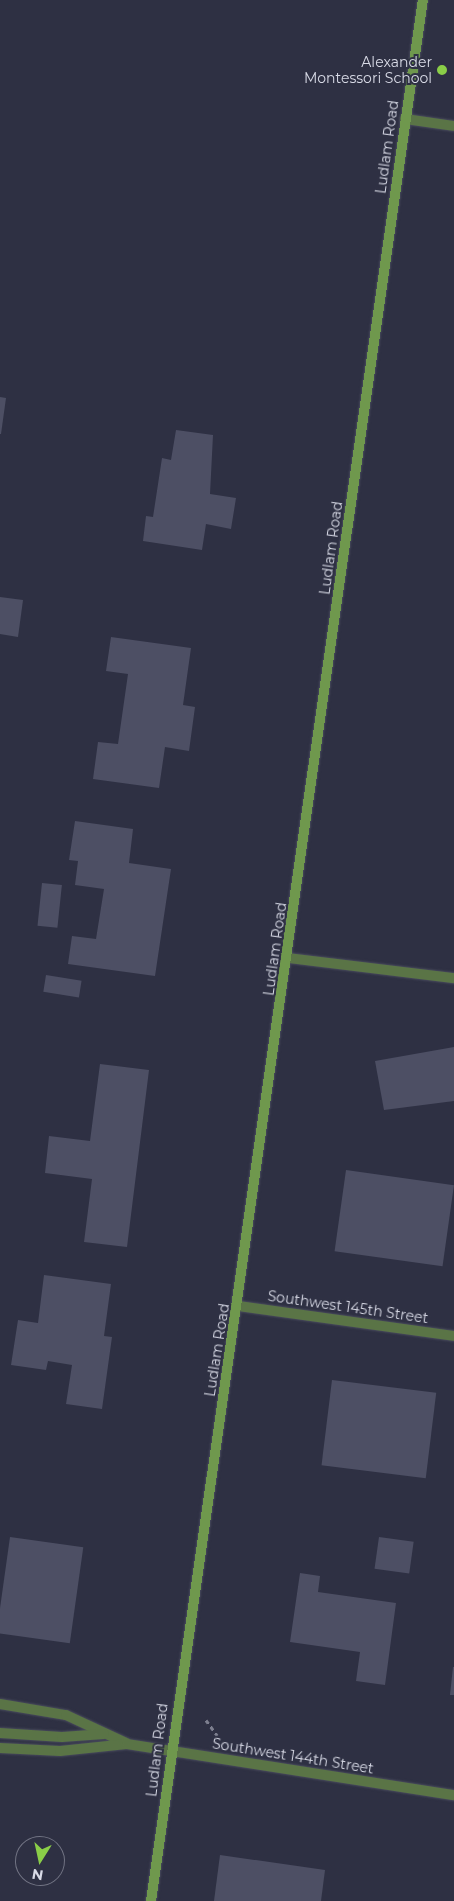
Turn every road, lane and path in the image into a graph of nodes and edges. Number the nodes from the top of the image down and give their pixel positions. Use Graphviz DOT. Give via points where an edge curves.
graph roads {
  1 [pos="423,0"];
  2 [pos="405,120"];
  3 [pos="454,126"];
  4 [pos="288,958"];
  5 [pos="454,978"];
  6 [pos="238,1306"];
  7 [pos="454,1336"];
  8 [pos="0,1704"];
  9 [pos="206,1720"];
  10 [pos="0,1733"];
  11 [pos="105,1734"];
  12 [pos="217,1735"];
  13 [pos="127,1744"];
  14 [pos="0,1748"];
  15 [pos="171,1750"];
  16 [pos="454,1795"];
  17 [pos="151,1901"];
  1 -- 2 [label="street, Ludlam Road"];
  2 -- 3 [label="street"];
  2 -- 4 [label="street, Ludlam Road"];
  4 -- 5 [label="street"];
  4 -- 6 [label="street, Ludlam Road"];
  6 -- 7 [label="street, Southwest 145th Street"];
  6 -- 15 [label="street, Ludlam Road"];
  8 -- 11 [label="street, Southwest 144th Street" via="66,1715"];
  9 -- 12 [label="path"];
  10 -- 11 [label="street, Southwest 144th Street" via="62,1737"];
  11 -- 13 [label="street, Southwest 144th Street"];
  13 -- 14 [label="street, Southwest 144th Street" via="60,1751"];
  13 -- 15 [label="street, Southwest 144th Street"];
  15 -- 16 [label="street, Southwest 144th Street"];
  15 -- 17 [label="street, Ludlam Road"];
}
